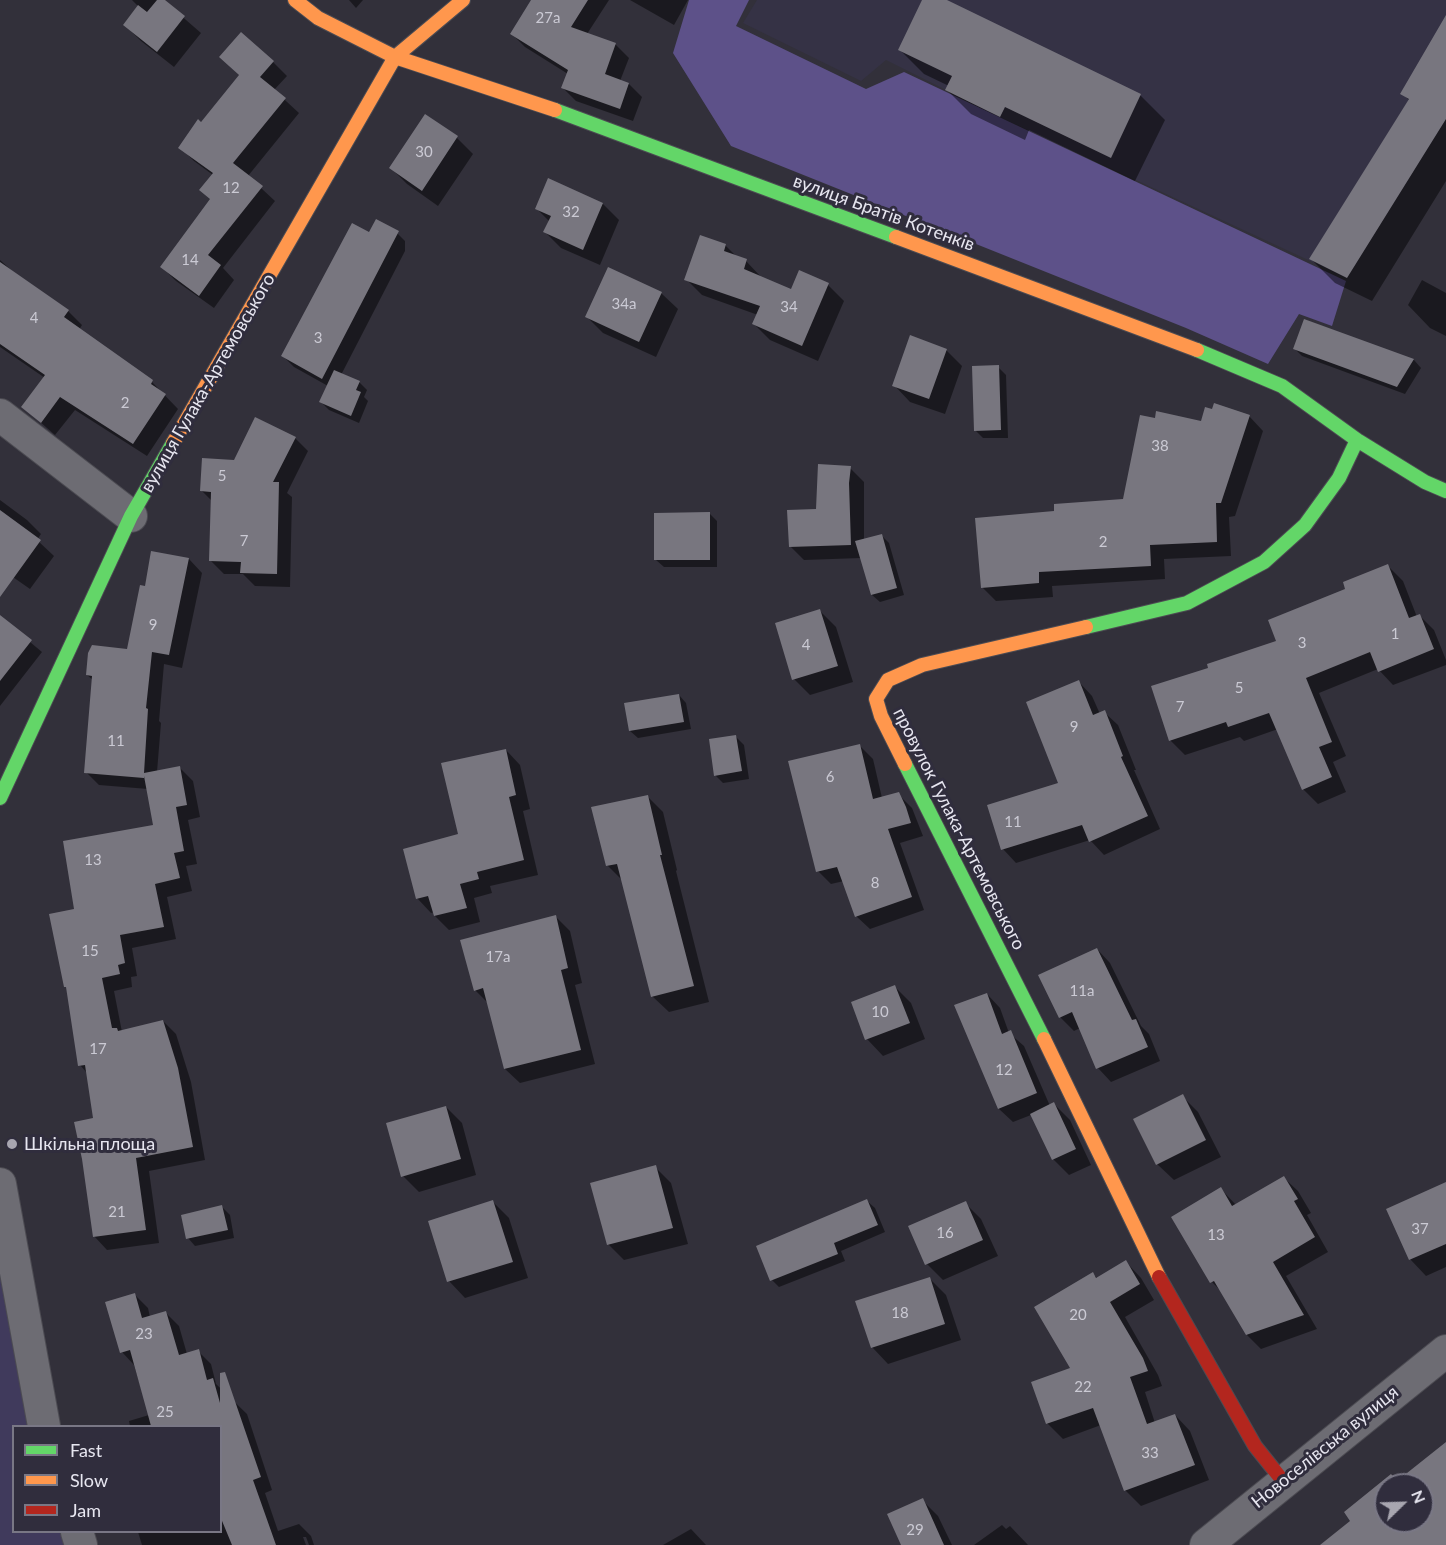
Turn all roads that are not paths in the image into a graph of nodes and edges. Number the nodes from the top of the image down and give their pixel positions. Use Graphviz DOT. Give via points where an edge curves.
graph roads {
  1 [pos="295,0"];
  2 [pos="464,0"];
  3 [pos="395,57"];
  4 [pos="0,415"];
  5 [pos="1357,440"];
  6 [pos="1446,491"];
  7 [pos="131,516"];
  8 [pos="0,798"];
  9 [pos="0,1184"];
  10 [pos="1446,1351"];
  11 [pos="44,1425"];
  12 [pos="1282,1481"];
  13 [pos="1206,1545"];
  1 -- 3 [label="street, вулиця Братів Котенків" via="318,18"];
  2 -- 3 [label="street, вулиця Гулака-Артемовського"];
  3 -- 5 [label="street, вулиця Братів Котенків" via="530,100 1180,343 1282,386"];
  3 -- 7 [label="street, вулиця Гулака-Артемовського"];
  4 -- 7 [label="street"];
  5 -- 6 [label="street, вулиця Братів Котенків"];
  5 -- 12 [label="street, провулок Гулака-Артемовського" via="1339,478 1305,525 1264,562 1187,603 922,665 888,680 876,699 1164,1288 1255,1446"];
  7 -- 8 [label="street, вулиця Гулака-Артемовського"];
  9 -- 11 [label="street"];
  10 -- 12 [label="street, Новоселівська вулиця"];
  12 -- 13 [label="street, Новоселівська вулиця"];
}
